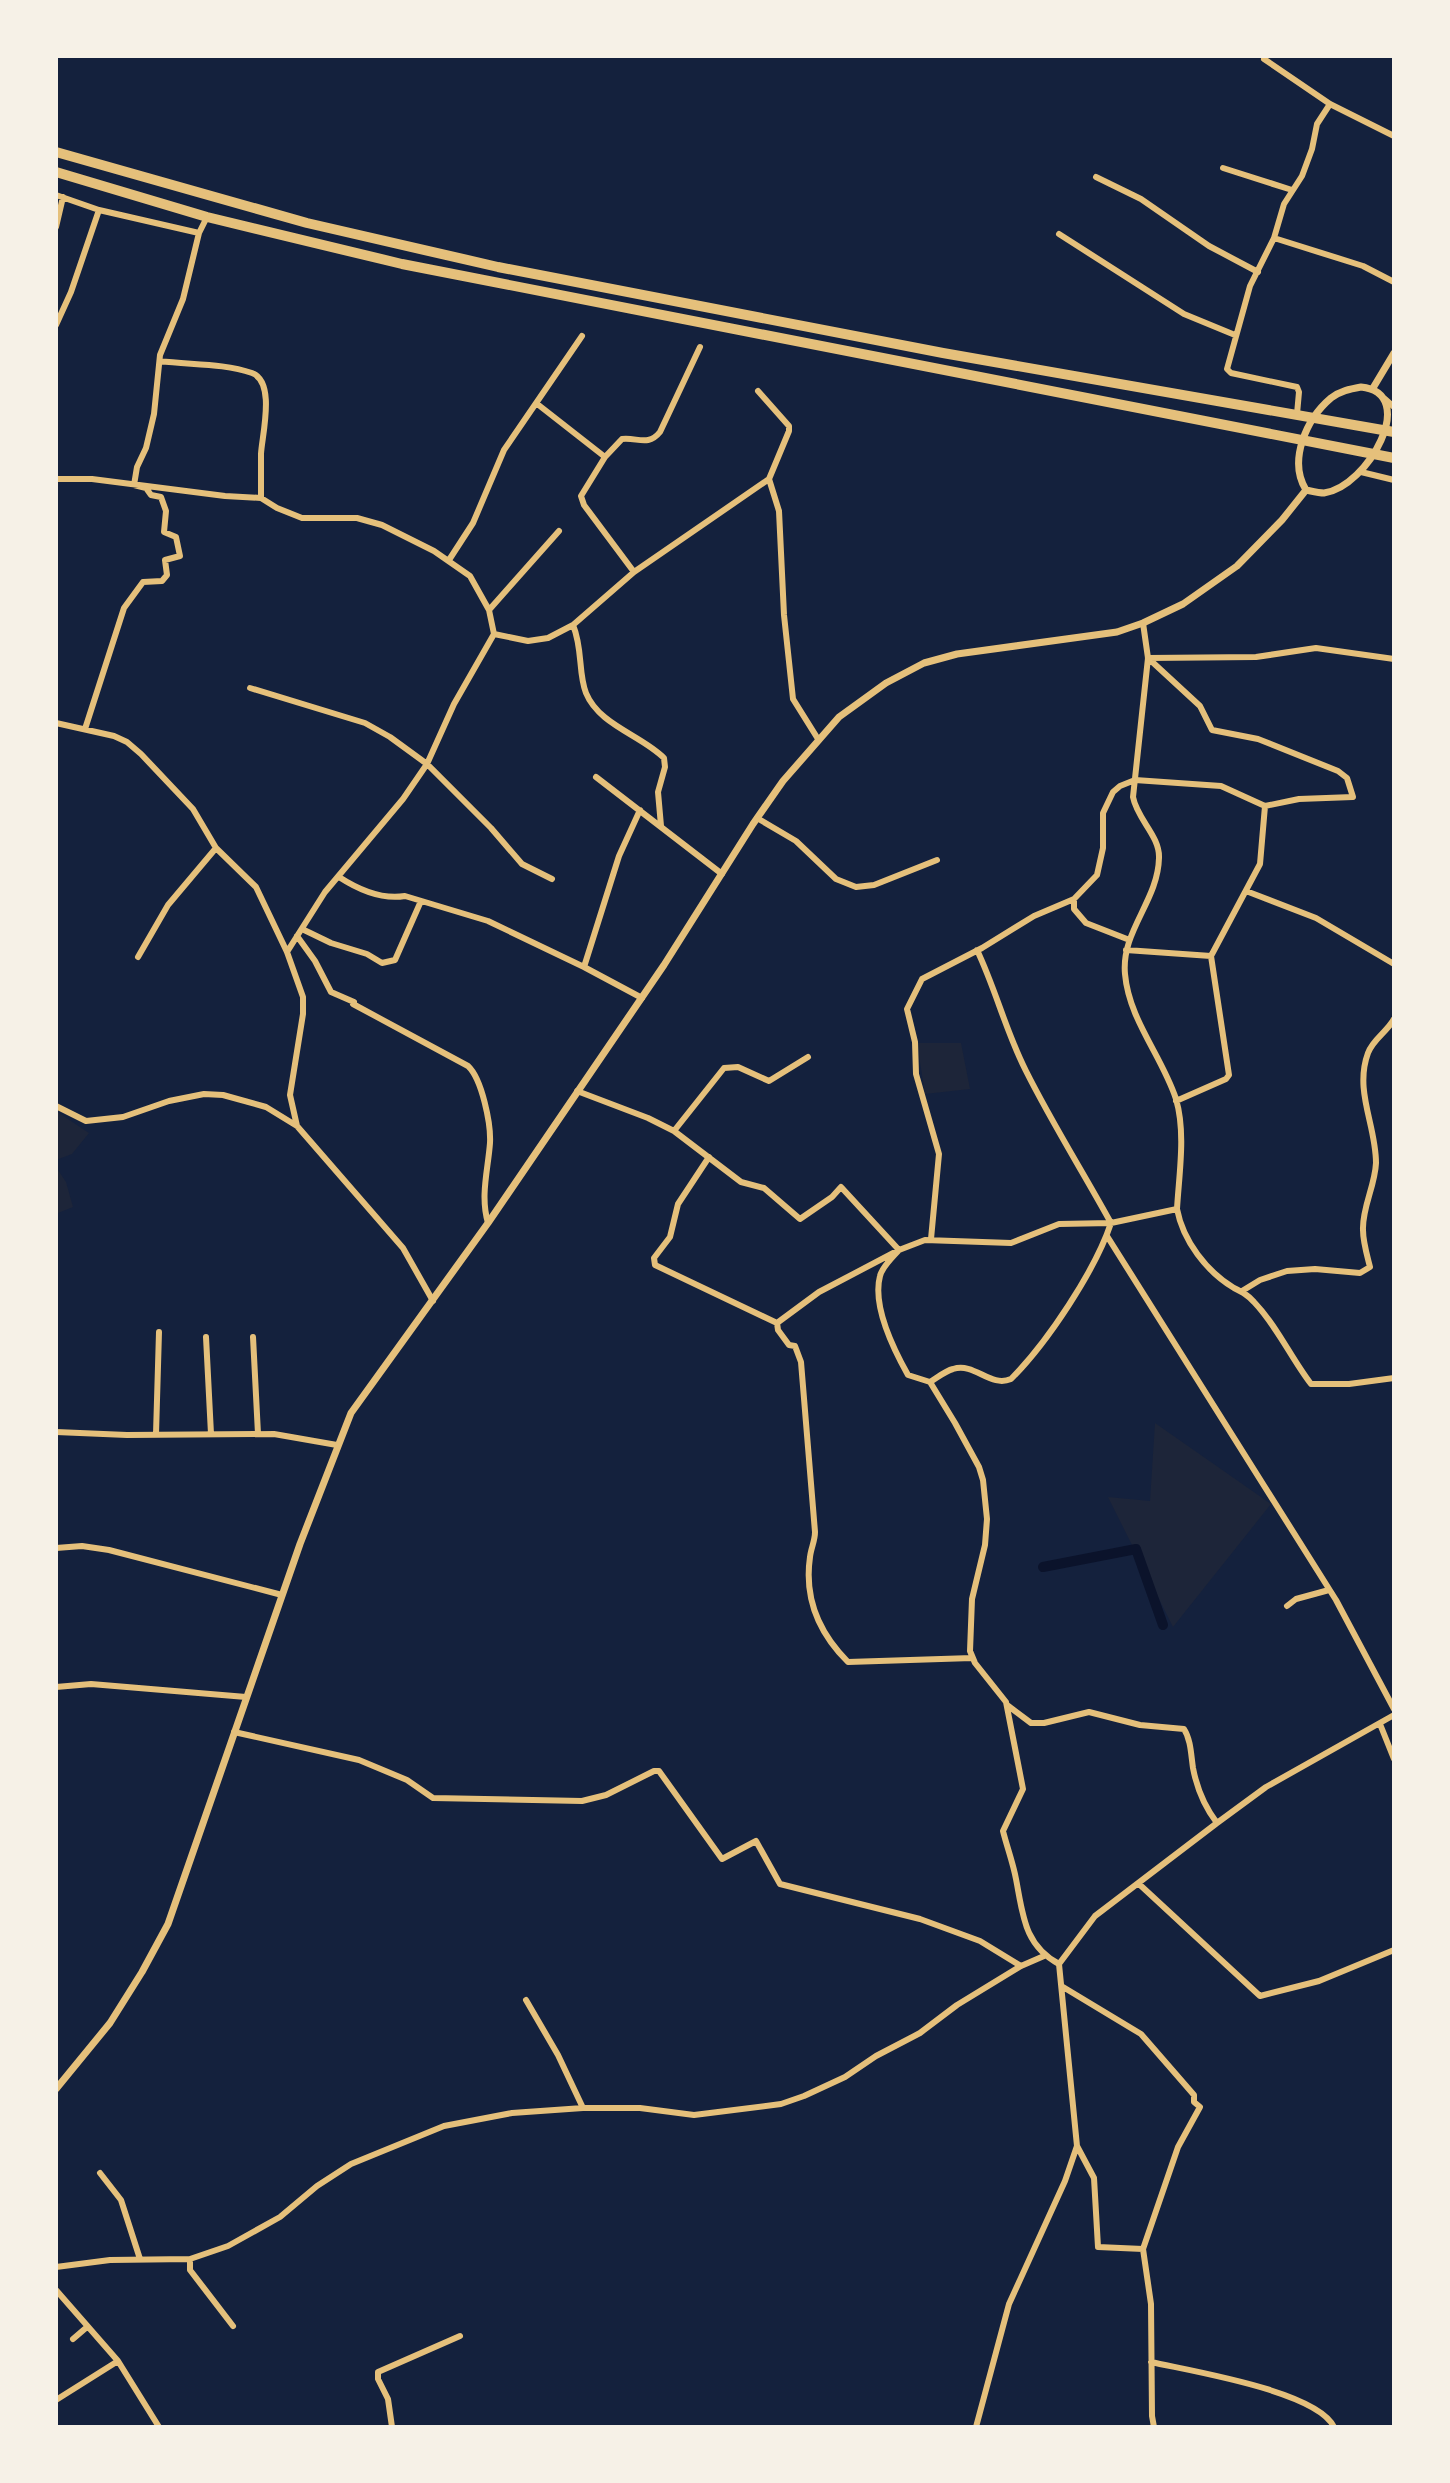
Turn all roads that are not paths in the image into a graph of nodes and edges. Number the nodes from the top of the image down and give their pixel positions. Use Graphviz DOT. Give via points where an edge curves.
graph roads {
  1 [pos="1264,59"];
  2 [pos="1330,104"];
  3 [pos="1394,136"];
  4 [pos="56,152"];
  5 [pos="1223,168"];
  6 [pos="56,172"];
  7 [pos="1096,177"];
  8 [pos="1292,190"];
  9 [pos="60,196"];
  10 [pos="99,210"];
  11 [pos="207,217"];
  12 [pos="56,227"];
  13 [pos="199,233"];
  14 [pos="1059,234"];
  15 [pos="1274,238"];
  16 [pos="1258,272"];
  17 [pos="1394,282"];
  18 [pos="56,325"];
  19 [pos="1235,335"];
  20 [pos="582,336"];
  21 [pos="700,347"];
  22 [pos="1394,353"];
  23 [pos="160,361"];
  24 [pos="1373,388"];
  25 [pos="758,391"];
  26 [pos="1385,399"];
  27 [pos="536,403"];
  28 [pos="1394,407"];
  29 [pos="1297,414"];
  30 [pos="1314,417"];
  31 [pos="1389,431"];
  32 [pos="1303,440"];
  33 [pos="1376,454"];
  34 [pos="605,457"];
  35 [pos="1394,458"];
  36 [pos="1361,472"];
  37 [pos="56,479"];
  38 [pos="769,479"];
  39 [pos="1394,480"];
  40 [pos="134,485"];
  41 [pos="1306,490"];
  42 [pos="261,498"];
  43 [pos="559,531"];
  44 [pos="449,560"];
  45 [pos="634,572"];
  46 [pos="489,610"];
  47 [pos="1143,623"];
  48 [pos="573,625"];
  49 [pos="494,634"];
  50 [pos="1148,658"];
  51 [pos="1394,659"];
  52 [pos="250,688"];
  53 [pos="56,723"];
  54 [pos="85,729"];
  55 [pos="818,739"];
  56 [pos="427,764"];
  57 [pos="596,777"];
  58 [pos="1135,780"];
  59 [pos="1265,806"];
  60 [pos="640,810"];
  61 [pos="757,818"];
  62 [pos="661,826"];
  63 [pos="216,848"];
  64 [pos="937,860"];
  65 [pos="722,874"];
  66 [pos="339,877"];
  67 [pos="552,879"];
  68 [pos="1246,891"];
  69 [pos="1074,899"];
  70 [pos="421,901"];
  71 [pos="302,929"];
  72 [pos="297,936"];
  73 [pos="1127,939"];
  74 [pos="977,950"];
  75 [pos="1126,950"];
  76 [pos="287,952"];
  77 [pos="1211,956"];
  78 [pos="138,957"];
  79 [pos="1394,964"];
  80 [pos="584,967"];
  81 [pos="642,998"];
  82 [pos="1394,1019"];
  83 [pos="1391,1032"];
  84 [pos="808,1057"];
  85 [pos="577,1091"];
  86 [pos="1176,1101"];
  87 [pos="56,1106"];
  88 [pos="297,1126"];
  89 [pos="674,1131"];
  90 [pos="709,1157"];
  91 [pos="1177,1209"];
  92 [pos="488,1223"];
  93 [pos="1111,1223"];
  94 [pos="1107,1236"];
  95 [pos="931,1239"];
  96 [pos="899,1250"];
  97 [pos="1242,1291"];
  98 [pos="433,1301"];
  99 [pos="777,1323"];
  100 [pos="159,1332"];
  101 [pos="206,1337"];
  102 [pos="253,1337"];
  103 [pos="1394,1378"];
  104 [pos="930,1382"];
  105 [pos="56,1432"];
  106 [pos="156,1434"];
  107 [pos="211,1434"];
  108 [pos="258,1434"];
  109 [pos="337,1445"];
  110 [pos="56,1548"];
  111 [pos="1329,1590"];
  112 [pos="282,1595"];
  113 [pos="1287,1606"];
  114 [pos="972,1658"];
  115 [pos="56,1687"];
  116 [pos="246,1697"];
  117 [pos="1007,1705"];
  118 [pos="1394,1712"];
  119 [pos="1380,1724"];
  120 [pos="234,1732"];
  121 [pos="1394,1759"];
  122 [pos="1217,1823"];
  123 [pos="1139,1884"];
  124 [pos="1394,1950"];
  125 [pos="1044,1956"];
  126 [pos="1059,1964"];
  127 [pos="1021,1966"];
  128 [pos="1063,1987"];
  129 [pos="526,2000"];
  130 [pos="56,2089"];
  131 [pos="583,2108"];
  132 [pos="1077,2146"];
  133 [pos="100,2173"];
  134 [pos="1143,2249"];
  135 [pos="140,2259"];
  136 [pos="190,2259"];
  137 [pos="56,2267"];
  138 [pos="56,2290"];
  139 [pos="233,2326"];
  140 [pos="87,2327"];
  141 [pos="460,2336"];
  142 [pos="73,2339"];
  143 [pos="118,2361"];
  144 [pos="1151,2362"];
  145 [pos="56,2400"];
  146 [pos="159,2427"];
  147 [pos="392,2427"];
  148 [pos="976,2427"];
  149 [pos="1154,2427"];
  150 [pos="1334,2427"];
  1 -- 2 [label="street"];
  2 -- 3 [label="street"];
  2 -- 8 [label="street"];
  4 -- 29 [label="highway" via="307,223 513,270"];
  5 -- 8 [label="street"];
  6 -- 11 [label="highway"];
  7 -- 16 [label="street"];
  8 -- 15 [label="street"];
  9 -- 10 [label="street"];
  9 -- 12 [label="street"];
  10 -- 13 [label="street"];
  10 -- 18 [label="street"];
  11 -- 13 [label="street"];
  11 -- 32 [label="highway" via="402,264"];
  13 -- 23 [label="street"];
  14 -- 19 [label="street" via="1184,314"];
  15 -- 16 [label="street"];
  15 -- 17 [label="street" via="1363,266"];
  16 -- 19 [label="street"];
  19 -- 29 [label="street" via="1229,371 1297,387"];
  20 -- 27 [label="street"];
  21 -- 34 [label="street" via="656,437 645,442 622,439"];
  22 -- 24 [label="street"];
  23 -- 40 [label="street" via="152,423"];
  23 -- 42 [label="street" via="232,369 259,378 266,400"];
  24 -- 26 [label="street"];
  24 -- 30 [label="street" via="1344,391"];
  25 -- 38 [label="street" via="789,426"];
  26 -- 28 [label="street"];
  26 -- 31 [label="street"];
  27 -- 34 [label="street"];
  27 -- 44 [label="street" via="504,450 473,523"];
  29 -- 30 [label="highway"];
  30 -- 31 [label="highway"];
  30 -- 32 [label="street"];
  31 -- 33 [label="street"];
  32 -- 33 [label="highway"];
  32 -- 41 [label="street" via="1298,478"];
  33 -- 35 [label="highway"];
  33 -- 36 [label="street"];
  34 -- 45 [label="street" via="582,500"];
  36 -- 39 [label="street"];
  36 -- 41 [label="street" via="1342,487 1323,493"];
  37 -- 40 [label="street"];
  38 -- 45 [label="street"];
  38 -- 55 [label="street" via="779,511 793,699"];
  40 -- 42 [label="street"];
  40 -- 54 [label="street" via="161,497 164,532 176,537 180,556 165,560 167,575 162,581 143,582 127,602"];
  41 -- 47 [label="street" via="1237,566 1183,604"];
  42 -- 44 [label="street" via="302,518 357,518 382,525"];
  43 -- 46 [label="street"];
  44 -- 46 [label="street" via="470,576"];
  45 -- 48 [label="street"];
  46 -- 49 [label="street"];
  47 -- 50 [label="street"];
  47 -- 55 [label="street" via="1084,638 924,663 861,699"];
  48 -- 49 [label="street" via="528,641"];
  48 -- 62 [label="street" via="589,700 664,758 658,792"];
  49 -- 56 [label="street"];
  50 -- 51 [label="street" via="1256,657 1316,648"];
  50 -- 58 [label="street"];
  50 -- 59 [label="street" via="1200,706 1212,730 1258,739 1338,771 1347,778 1353,797"];
  52 -- 56 [label="street" via="365,723"];
  53 -- 54 [label="street"];
  54 -- 63 [label="street" via="114,736 141,754 193,809"];
  55 -- 61 [label="street"];
  56 -- 66 [label="street"];
  56 -- 67 [label="street" via="522,864"];
  57 -- 60 [label="street"];
  58 -- 59 [label="street" via="1221,786"];
  58 -- 69 [label="street" via="1120,786 1108,801 1097,875"];
  58 -- 73 [label="street" via="1135,805 1159,855 1144,909"];
  59 -- 68 [label="street" via="1262,856"];
  60 -- 62 [label="street"];
  60 -- 80 [label="street" via="619,856"];
  61 -- 64 [label="street" via="802,845 836,879 856,887"];
  61 -- 65 [label="street"];
  62 -- 65 [label="street"];
  63 -- 76 [label="street" via="256,887"];
  63 -- 78 [label="street" via="168,905"];
  65 -- 81 [label="street"];
  66 -- 70 [label="street" via="358,889"];
  66 -- 71 [label="street"];
  68 -- 77 [label="street"];
  68 -- 79 [label="street" via="1316,918"];
  69 -- 73 [label="street" via="1076,915 1086,923"];
  69 -- 74 [label="street"];
  70 -- 71 [label="street" via="395,960 388,964"];
  70 -- 80 [label="street" via="488,921"];
  71 -- 72 [label="street"];
  72 -- 76 [label="street"];
  72 -- 92 [label="street" via="331,992 473,1071 490,1140 483,1203"];
  73 -- 75 [label="street"];
  74 -- 93 [label="street" via="1026,1072"];
  74 -- 95 [label="street" via="922,979 907,1009 919,1090 939,1154"];
  75 -- 77 [label="street"];
  75 -- 86 [label="street" via="1129,1000"];
  76 -- 88 [label="street" via="304,1006 291,1079"];
  77 -- 86 [label="street" via="1229,1073"];
  80 -- 81 [label="street"];
  81 -- 85 [label="street"];
  82 -- 83 [label="street"];
  83 -- 97 [label="street" via="1373,1042 1367,1054 1363,1099 1376,1164 1363,1226 1370,1267 1360,1273 1287,1271"];
  84 -- 89 [label="street" via="769,1081 738,1067 724,1068"];
  85 -- 89 [label="street"];
  85 -- 92 [label="street"];
  86 -- 91 [label="street"];
  87 -- 88 [label="street" via="86,1121 102,1121 185,1097 223,1095 266,1107"];
  88 -- 98 [label="street" via="403,1248"];
  89 -- 90 [label="street"];
  90 -- 96 [label="street" via="741,1182 764,1188 800,1219 841,1187"];
  90 -- 99 [label="street" via="678,1204 670,1237 654,1258 655,1265"];
  91 -- 93 [label="street"];
  91 -- 97 [label="street" via="1185,1235 1202,1261"];
  92 -- 98 [label="street"];
  93 -- 94 [label="street"];
  93 -- 95 [label="street" via="1059,1224 1011,1243"];
  94 -- 104 [label="street" via="1068,1305 1011,1379 1000,1382 956,1368"];
  94 -- 111 [label="street"];
  95 -- 96 [label="street"];
  96 -- 99 [label="street" via="819,1292"];
  96 -- 104 [label="street" via="879,1279 884,1324 908,1375"];
  97 -- 103 [label="street" via="1311,1384"];
  98 -- 109 [label="street" via="351,1413"];
  99 -- 114 [label="street" via="801,1362 815,1532 809,1599 831,1644 848,1662"];
  100 -- 106 [label="street"];
  101 -- 107 [label="street"];
  102 -- 108 [label="street"];
  104 -- 114 [label="street" via="979,1467 985,1490 985,1545 972,1599"];
  105 -- 106 [label="street"];
  106 -- 107 [label="street"];
  107 -- 108 [label="street"];
  108 -- 109 [label="street"];
  109 -- 112 [label="street"];
  110 -- 112 [label="street" via="109,1550"];
  111 -- 113 [label="street"];
  111 -- 118 [label="street"];
  112 -- 116 [label="street"];
  114 -- 117 [label="street"];
  115 -- 116 [label="street" via="91,1684"];
  116 -- 120 [label="street"];
  117 -- 122 [label="street" via="1031,1723 1089,1712 1184,1729 1199,1791"];
  117 -- 125 [label="street" via="1023,1789 1003,1831 1024,1925"];
  118 -- 119 [label="street"];
  119 -- 121 [label="street"];
  119 -- 122 [label="street" via="1266,1787"];
  120 -- 127 [label="street" via="359,1760 407,1780 433,1798 582,1801 659,1771 722,1859 756,1841 780,1884 920,1919 980,1941"];
  120 -- 130 [label="street" via="168,1924 110,2023"];
  122 -- 123 [label="street"];
  123 -- 124 [label="street" via="1260,1996 1333,1976"];
  123 -- 126 [label="street" via="1095,1916"];
  125 -- 126 [label="street"];
  125 -- 127 [label="street"];
  126 -- 128 [label="street"];
  127 -- 131 [label="street" via="845,2077 781,2104 694,2115"];
  128 -- 132 [label="street"];
  128 -- 134 [label="street" via="1141,2034 1200,2107 1178,2147"];
  129 -- 131 [label="street"];
  131 -- 136 [label="street" via="512,2113 444,2126 351,2164 280,2217 228,2246"];
  132 -- 134 [label="street" via="1094,2178 1097,2247"];
  132 -- 148 [label="street" via="1009,2304"];
  133 -- 135 [label="street" via="121,2200"];
  134 -- 144 [label="street" via="1151,2294"];
  135 -- 136 [label="street"];
  135 -- 137 [label="street"];
  136 -- 139 [label="street" via="190,2270"];
  138 -- 140 [label="street"];
  140 -- 142 [label="street"];
  140 -- 143 [label="street"];
  141 -- 147 [label="street" via="378,2372"];
  143 -- 145 [label="street"];
  143 -- 146 [label="street"];
  144 -- 149 [label="street"];
  144 -- 150 [label="street" via="1294,2399 1327,2416"];
}
